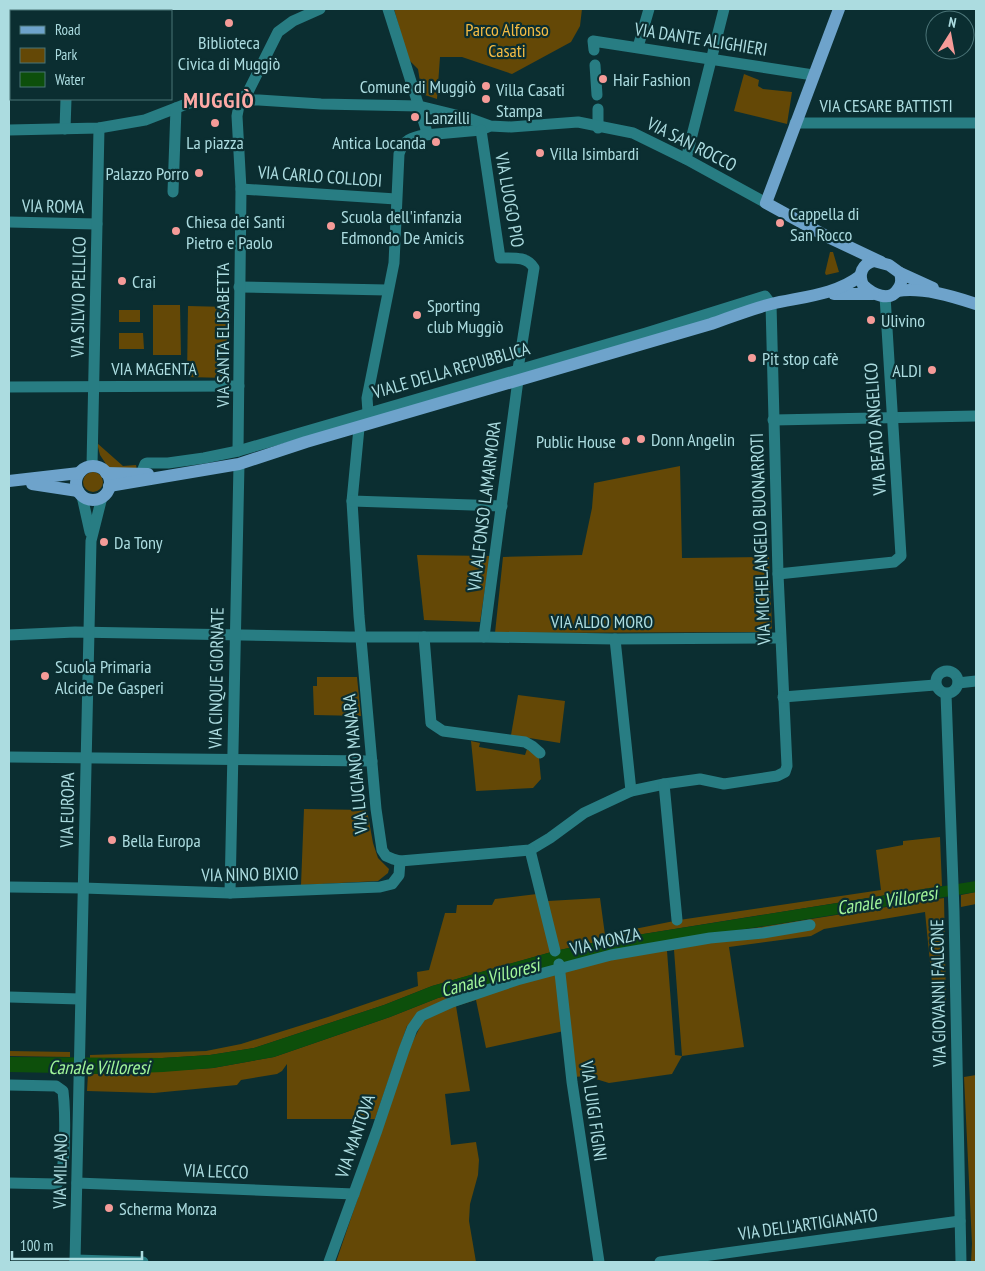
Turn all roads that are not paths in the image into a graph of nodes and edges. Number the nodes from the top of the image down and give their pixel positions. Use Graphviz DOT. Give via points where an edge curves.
graph roads {
  1 [pos="388,9"];
  2 [pos="649,9"];
  3 [pos="724,9"];
  4 [pos="840,9"];
  5 [pos="314,10"];
  6 [pos="638,47"];
  7 [pos="594,50"];
  8 [pos="712,60"];
  9 [pos="595,65"];
  10 [pos="813,75"];
  11 [pos="597,95"];
  12 [pos="66,100"];
  13 [pos="240,100"];
  14 [pos="419,106"];
  15 [pos="176,108"];
  16 [pos="598,109"];
  17 [pos="795,123"];
  18 [pos="976,123"];
  19 [pos="99,128"];
  20 [pos="486,128"];
  21 [pos="598,128"];
  22 [pos="65,129"];
  23 [pos="9,130"];
  24 [pos="425,135"];
  25 [pos="684,158"];
  26 [pos="241,189"];
  27 [pos="173,192"];
  28 [pos="396,199"];
  29 [pos="766,203"];
  30 [pos="9,222"];
  31 [pos="97,224"];
  32 [pos="829,238"];
  33 [pos="881,262"];
  34 [pos="900,273"];
  35 [pos="861,274"];
  36 [pos="239,287"];
  37 [pos="388,290"];
  38 [pos="897,291"];
  39 [pos="814,295"];
  40 [pos="881,295"];
  41 [pos="951,296"];
  42 [pos="771,304"];
  43 [pos="976,304"];
  44 [pos="518,375"];
  45 [pos="93,386"];
  46 [pos="239,386"];
  47 [pos="9,387"];
  48 [pos="368,412"];
  49 [pos="976,416"];
  50 [pos="892,418"];
  51 [pos="773,420"];
  52 [pos="359,428"];
  53 [pos="238,457"];
  54 [pos="92,466"];
  55 [pos="200,470"];
  56 [pos="79,472"];
  57 [pos="106,473"];
  58 [pos="141,474"];
  59 [pos="9,481"];
  60 [pos="106,491"];
  61 [pos="80,493"];
  62 [pos="352,500"];
  63 [pos="502,506"];
  64 [pos="91,541"];
  65 [pos="778,574"];
  66 [pos="89,632"];
  67 [pos="9,635"];
  68 [pos="234,636"];
  69 [pos="361,637"];
  70 [pos="424,637"];
  71 [pos="484,637"];
  72 [pos="780,638"];
  73 [pos="615,639"];
  74 [pos="976,681"];
  75 [pos="958,683"];
  76 [pos="935,685"];
  77 [pos="946,694"];
  78 [pos="783,697"];
  79 [pos="540,754"];
  80 [pos="9,757"];
  81 [pos="86,758"];
  82 [pos="232,759"];
  83 [pos="372,761"];
  84 [pos="664,784"];
  85 [pos="631,791"];
  86 [pos="530,850"];
  87 [pos="400,861"];
  88 [pos="9,887"];
  89 [pos="83,888"];
  90 [pos="230,893"];
  91 [pos="676,920"];
  92 [pos="810,925"];
  93 [pos="555,951"];
  94 [pos="559,967"];
  95 [pos="9,997"];
  96 [pos="80,999"];
  97 [pos="416,1021"];
  98 [pos="79,1079"];
  99 [pos="9,1085"];
  100 [pos="9,1183"];
  101 [pos="77,1183"];
  102 [pos="354,1194"];
  103 [pos="960,1221"];
  104 [pos="75,1261"];
  105 [pos="92,1262"];
  106 [pos="143,1262"];
  107 [pos="329,1262"];
  108 [pos="599,1262"];
  109 [pos="660,1262"];
  110 [pos="961,1262"];
  1 -- 14 [label="street"];
  2 -- 6 [label="street"];
  3 -- 8 [label="street"];
  4 -- 10 [label="main road"];
  5 -- 13 [label="street" via="278,32 247,94"];
  6 -- 7 [label="street, VIA DANTE ALIGHIERI" via="593,41"];
  6 -- 8 [label="street, VIA DANTE ALIGHIERI"];
  8 -- 10 [label="street, VIA DANTE ALIGHIERI"];
  8 -- 25 [label="street"];
  9 -- 11 [label="street"];
  10 -- 17 [label="main road"];
  12 -- 22 [label="street"];
  13 -- 14 [label="street"];
  13 -- 15 [label="street" via="201,100"];
  13 -- 26 [label="street, VIA SANTA ELISABETTA" via="237,116"];
  14 -- 20 [label="street" via="468,118"];
  14 -- 24 [label="street"];
  15 -- 19 [label="street" via="145,120"];
  15 -- 27 [label="street"];
  16 -- 21 [label="street"];
  17 -- 18 [label="street, VIA CESARE BATTISTI"];
  17 -- 29 [label="main road"];
  19 -- 22 [label="street"];
  19 -- 31 [label="street, VIA SILVIO PELLICO"];
  20 -- 21 [label="street, VIA SAN ROCCO" via="572,122"];
  20 -- 24 [label="street"];
  20 -- 44 [label="street, VIA LUOGO PIO" via="500,258 528,260 534,268"];
  21 -- 25 [label="street, VIA SAN ROCCO" via="633,133"];
  22 -- 23 [label="street"];
  24 -- 28 [label="street" via="410,138 400,150"];
  25 -- 29 [label="street, VIA SAN ROCCO"];
  26 -- 28 [label="street, VIA CARLO COLLODI"];
  26 -- 36 [label="street, VIA SANTA ELISABETTA"];
  28 -- 37 [label="street" via="394,263"];
  29 -- 32 [label="main road"];
  30 -- 31 [label="street, VIA ROMA"];
  31 -- 45 [label="street, VIA SILVIO PELLICO"];
  32 -- 33 [label="main road"];
  32 -- 35 [label="main road" via="855,256"];
  33 -- 34 [label="main road"];
  33 -- 35 [label="main road" via="868,263"];
  34 -- 38 [label="main road"];
  34 -- 41 [label="main road"];
  35 -- 39 [label="main road, VIALE DELLA REPUBBLICA" via="846,285"];
  35 -- 40 [label="main road" via="865,288"];
  36 -- 37 [label="street"];
  36 -- 46 [label="street, VIA SANTA ELISABETTA"];
  37 -- 48 [label="street" via="367,398"];
  38 -- 40 [label="main road" via="890,296"];
  38 -- 41 [label="main road" via="915,290"];
  39 -- 40 [label="main road, VIALE DELLA REPUBBLICA"];
  39 -- 42 [label="main road, VIALE DELLA REPUBBLICA"];
  40 -- 50 [label="street, VIA BEATO ANGELICO"];
  41 -- 43 [label="main road"];
  42 -- 44 [label="main road, VIALE DELLA REPUBBLICA" via="711,324"];
  42 -- 51 [label="street, VIA MICHELANGELO BUONARROTI"];
  44 -- 48 [label="street, VIALE DELLA REPUBBLICA"];
  44 -- 52 [label="main road, VIALE DELLA REPUBBLICA"];
  44 -- 63 [label="street, VIA ALFONSO LAMARMORA"];
  45 -- 46 [label="street, VIA MAGENTA"];
  45 -- 47 [label="street, VIA MAGENTA"];
  45 -- 54 [label="street, VIA SILVIO PELLICO"];
  46 -- 53 [label="street, VIA SANTA ELISABETTA"];
  48 -- 53 [label="street, VIALE DELLA REPUBBLICA"];
  49 -- 50 [label="street"];
  50 -- 51 [label="street"];
  50 -- 65 [label="street, VIA BEATO ANGELICO" via="902,553 899,559"];
  51 -- 65 [label="street, VIA MICHELANGELO BUONARROTI"];
  52 -- 53 [label="main road, VIALE DELLA REPUBBLICA"];
  52 -- 62 [label="street, VIA LUCIANO MANARA"];
  53 -- 55 [label="main road, VIALE DELLA REPUBBLICA"];
  53 -- 58 [label="street, VIALE DELLA REPUBBLICA" via="147,463"];
  53 -- 68 [label="street, VIA CINQUE GIORNATE"];
  54 -- 56 [label="main road"];
  54 -- 57 [label="main road"];
  55 -- 58 [label="main road, VIALE DELLA REPUBBLICA"];
  55 -- 60 [label="main road, VIALE DELLA REPUBBLICA"];
  56 -- 59 [label="main road"];
  56 -- 61 [label="main road" via="76,482"];
  57 -- 58 [label="main road, VIALE DELLA REPUBBLICA"];
  57 -- 60 [label="main road"];
  59 -- 61 [label="main road"];
  60 -- 61 [label="main road" via="92,500"];
  60 -- 64 [label="street, VIA EUROPA"];
  61 -- 64 [label="street, VIA EUROPA"];
  62 -- 63 [label="street"];
  62 -- 69 [label="street, VIA LUCIANO MANARA"];
  63 -- 71 [label="street, VIA ALFONSO LAMARMORA"];
  64 -- 66 [label="street, VIA EUROPA"];
  65 -- 72 [label="street, VIA MICHELANGELO BUONARROTI"];
  66 -- 67 [label="street, VIA ALDO MORO"];
  66 -- 68 [label="street, VIA ALDO MORO"];
  66 -- 81 [label="street, VIA EUROPA"];
  68 -- 69 [label="street, VIA ALDO MORO"];
  68 -- 82 [label="street, VIA CINQUE GIORNATE"];
  69 -- 70 [label="street, VIA ALDO MORO"];
  69 -- 83 [label="street, VIA LUCIANO MANARA"];
  70 -- 71 [label="street, VIA ALDO MORO"];
  70 -- 79 [label="street" via="432,723 443,731 525,742"];
  71 -- 73 [label="street, VIA ALDO MORO"];
  72 -- 73 [label="street, VIA ALDO MORO"];
  72 -- 78 [label="street, VIA MICHELANGELO BUONARROTI"];
  73 -- 85 [label="street"];
  74 -- 75 [label="street"];
  75 -- 76 [label="street" via="954,674 946,671 937,675"];
  75 -- 77 [label="street" via="956,689"];
  76 -- 77 [label="street"];
  76 -- 78 [label="street"];
  77 -- 103 [label="street, VIA GIOVANNI FALCONE"];
  78 -- 84 [label="street, VIA MICHELANGELO BUONARROTI" via="785,772 724,784 700,779"];
  80 -- 81 [label="street"];
  81 -- 82 [label="street"];
  81 -- 89 [label="street, VIA EUROPA"];
  82 -- 83 [label="street"];
  82 -- 90 [label="street, VIA CINQUE GIORNATE"];
  83 -- 87 [label="street, VIA LUCIANO MANARA" via="382,850 386,856"];
  84 -- 85 [label="street"];
  84 -- 91 [label="street"];
  85 -- 86 [label="street" via="584,813"];
  86 -- 87 [label="street"];
  86 -- 93 [label="street"];
  87 -- 90 [label="street, VIA NINO BIXIO" via="399,875 392,884 380,887"];
  88 -- 89 [label="street, VIA NINO BIXIO"];
  89 -- 90 [label="street, VIA NINO BIXIO"];
  89 -- 96 [label="street, VIA EUROPA"];
  92 -- 94 [label="street, VIA MONZA" via="629,951"];
  94 -- 97 [label="street, VIA MONZA" via="452,1002 420,1016"];
  94 -- 108 [label="street, VIA LUIGI FIGINI" via="572,1082"];
  95 -- 96 [label="street"];
  96 -- 98 [label="street, VIA EUROPA"];
  97 -- 102 [label="street, VIA MANTOVA"];
  98 -- 101 [label="street, VIA MILANO"];
  99 -- 100 [label="street" via="56,1086 62,1091 64,1154 63,1172 57,1184"];
  101 -- 102 [label="street, VIA LECCO"];
  101 -- 104 [label="street, VIA MILANO"];
  102 -- 107 [label="street, VIA MANTOVA"];
  103 -- 109 [label="street, VIA DELL'ARTIGIANATO"];
  103 -- 110 [label="street, VIA GIOVANNI FALCONE"];
  104 -- 105 [label="street"];
  105 -- 106 [label="street"];
}
